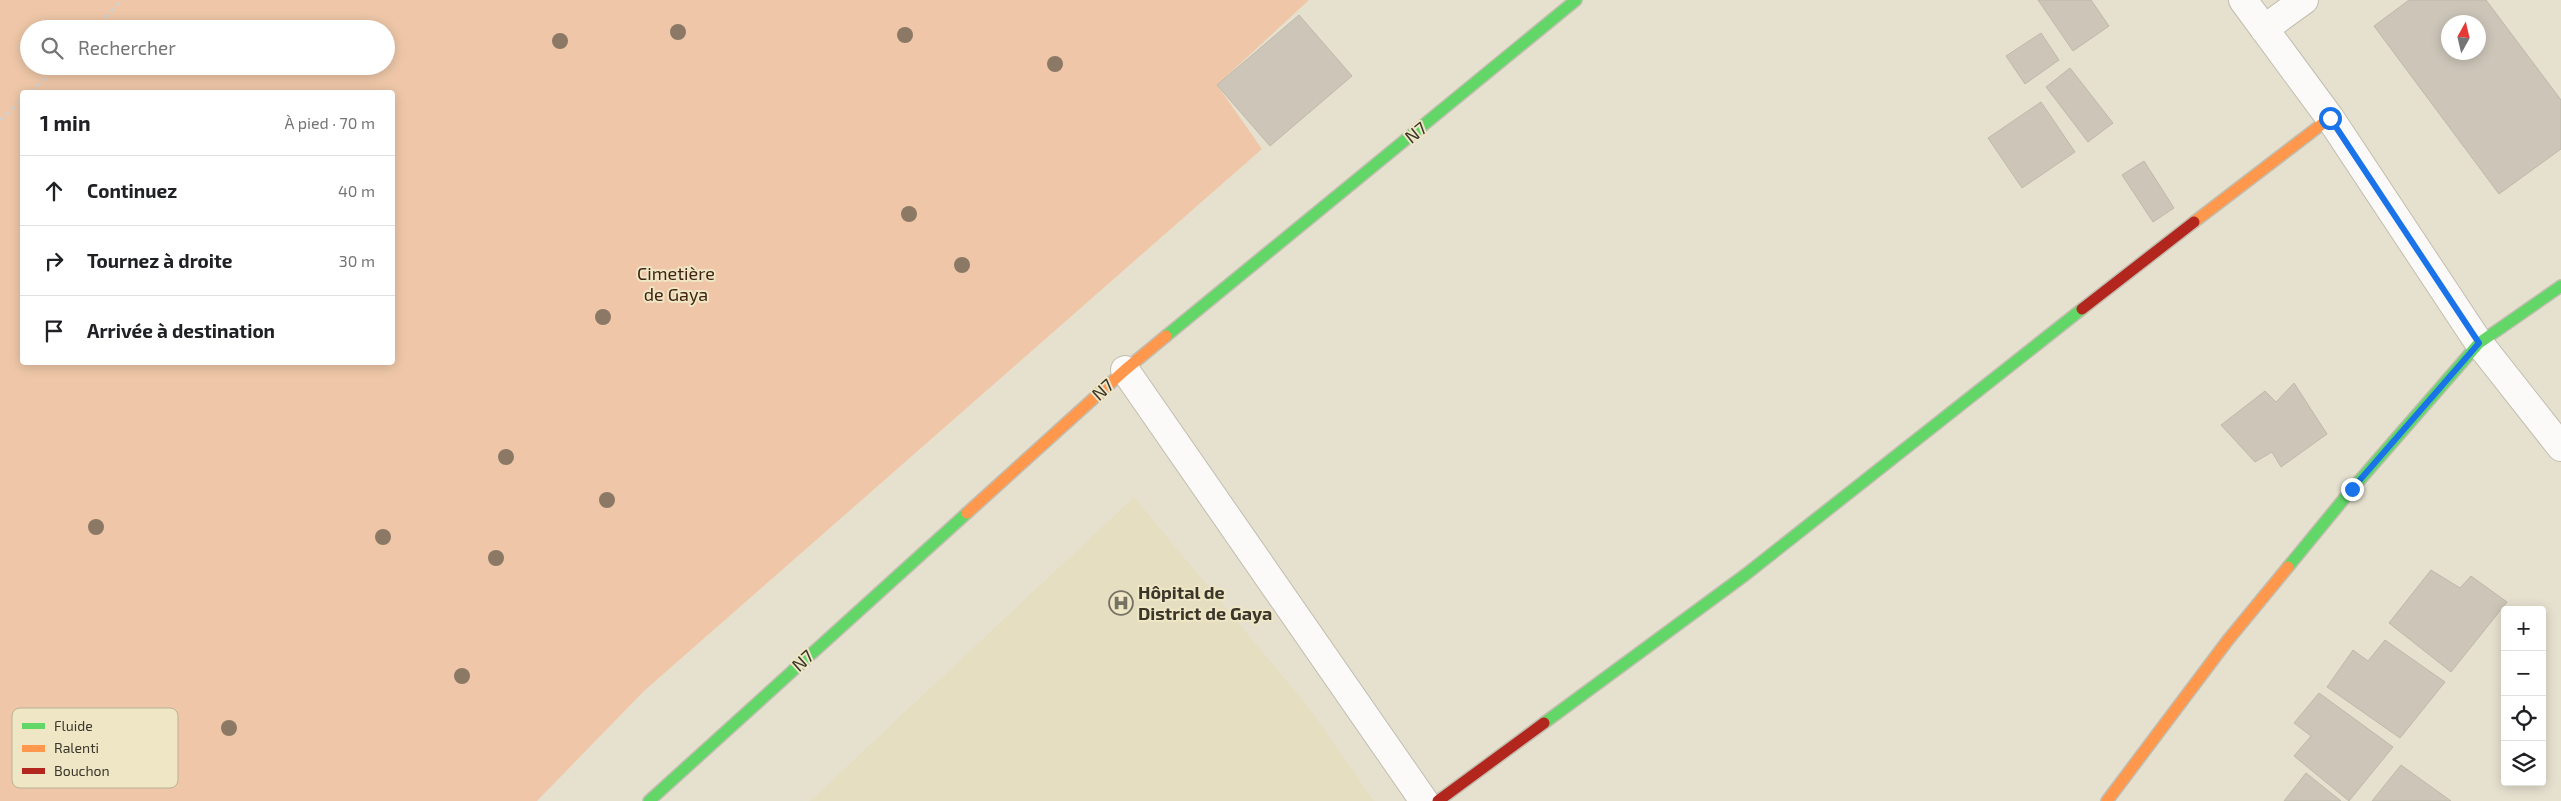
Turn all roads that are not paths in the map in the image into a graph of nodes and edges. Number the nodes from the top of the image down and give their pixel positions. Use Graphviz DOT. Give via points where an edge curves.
graph roads {
  1 [pos="1576,0"];
  2 [pos="2243,0"];
  3 [pos="2304,0"];
  4 [pos="2264,29"];
  5 [pos="2330,118"];
  6 [pos="2561,286"];
  7 [pos="2479,343"];
  8 [pos="1125,370"];
  9 [pos="2561,447"];
  10 [pos="648,801"];
  11 [pos="1424,801"];
  12 [pos="1438,801"];
  13 [pos="2107,801"];
  1 -- 8 [label="street, N7"];
  2 -- 4 [label="street"];
  3 -- 4 [label="street"];
  4 -- 5 [label="street"];
  5 -- 7 [label="street"];
  5 -- 12 [label="street" via="1745,575"];
  6 -- 7 [label="street"];
  7 -- 9 [label="street"];
  7 -- 13 [label="street" via="2352,489 2228,640"];
  8 -- 10 [label="street, N7"];
  8 -- 11 [label="street"];
}
